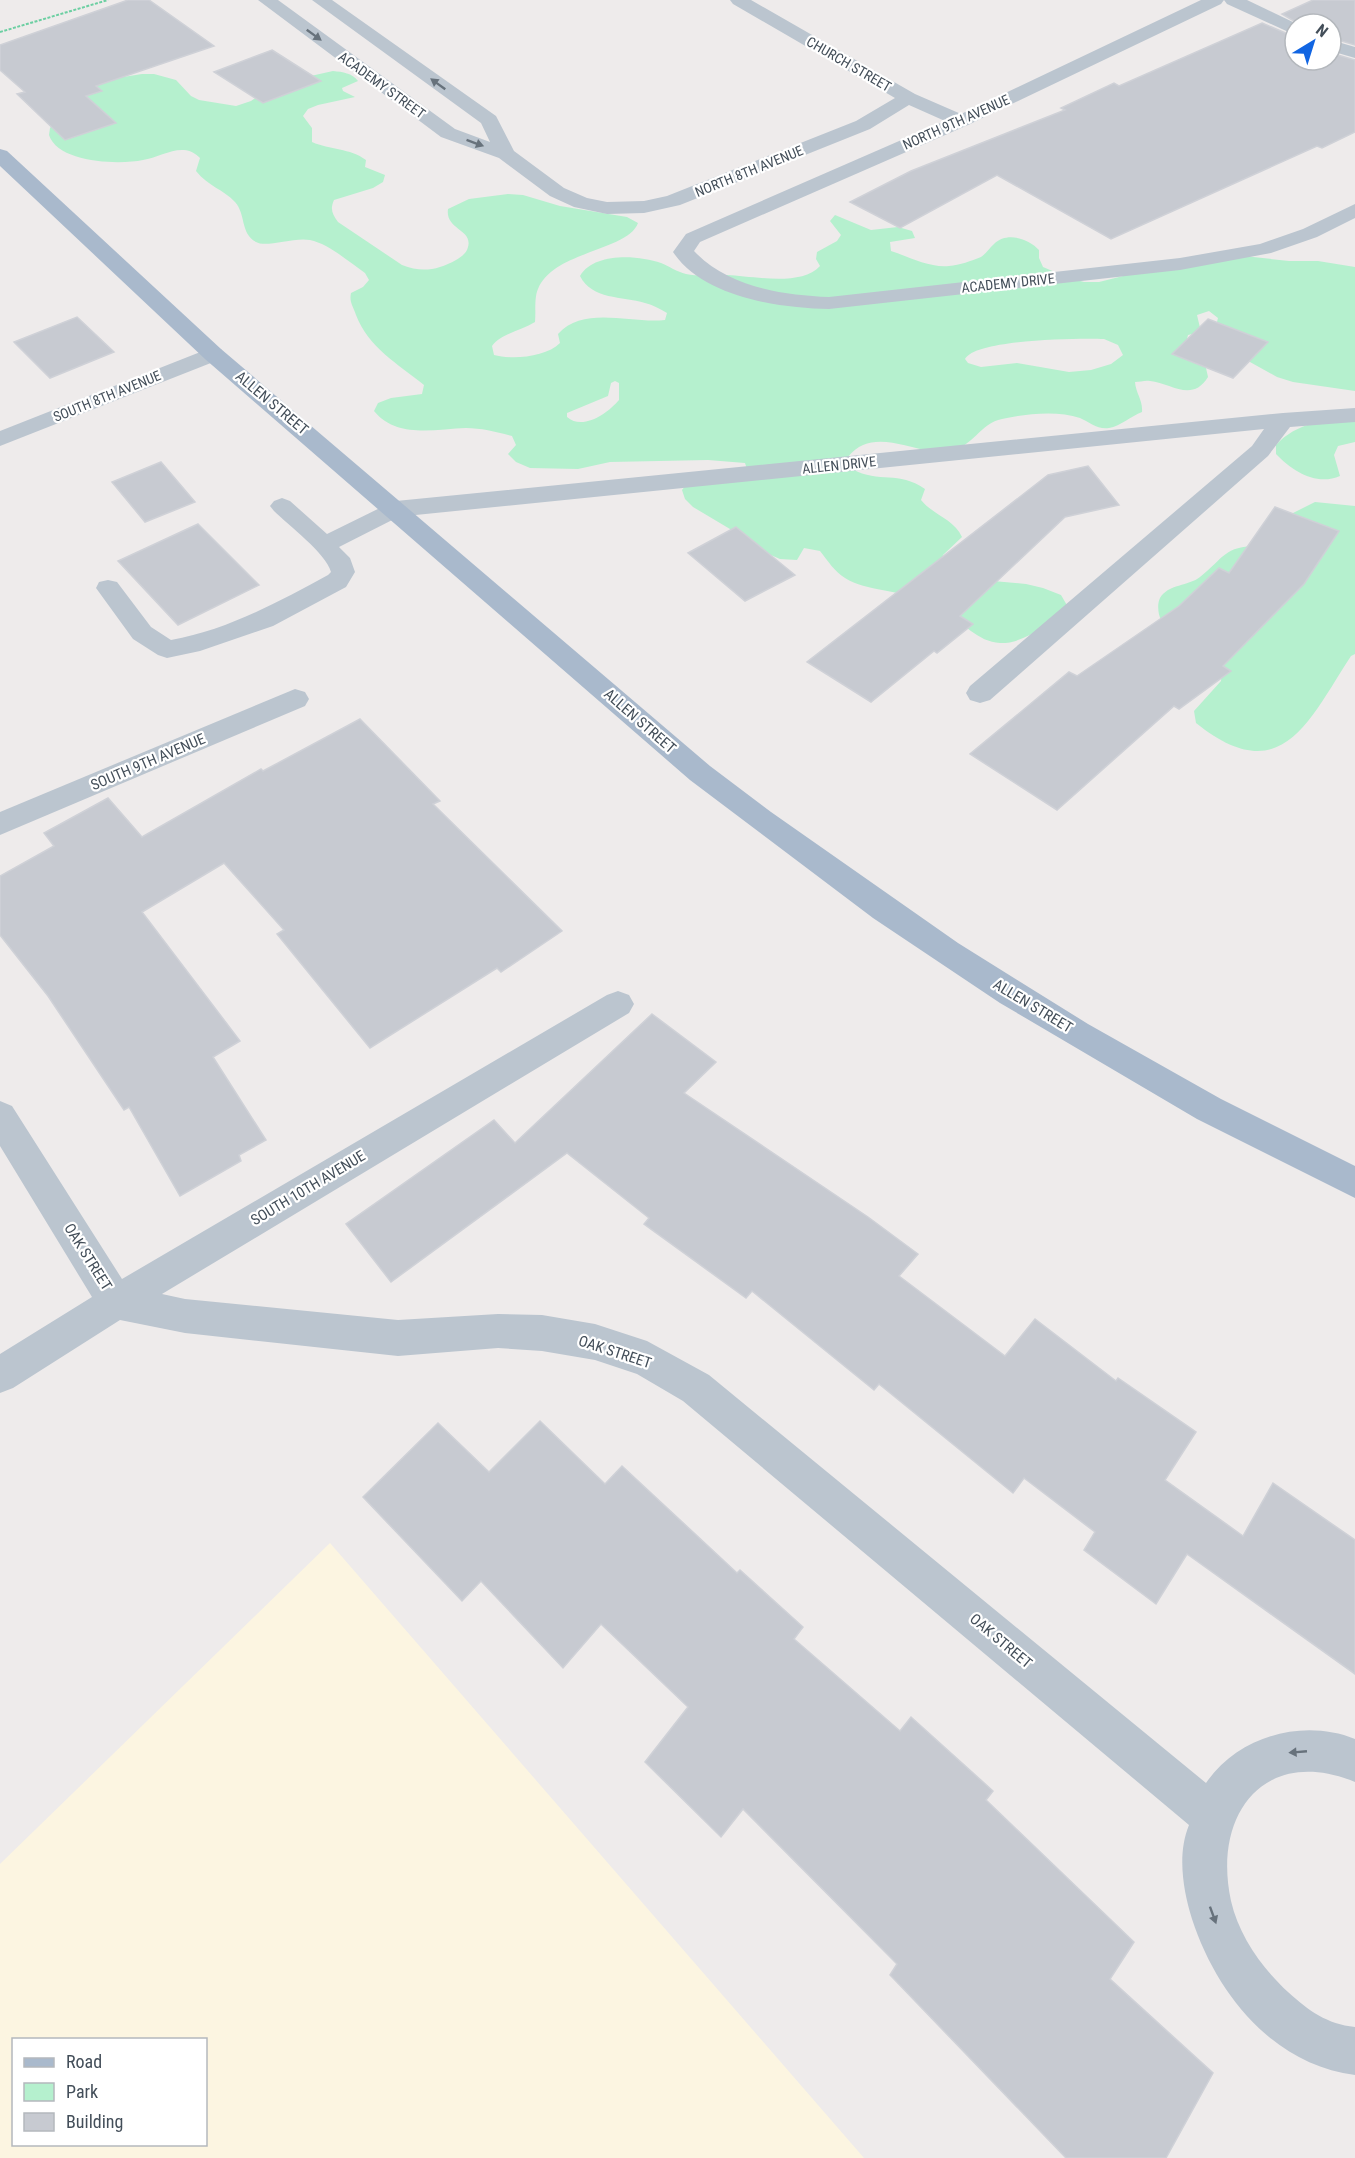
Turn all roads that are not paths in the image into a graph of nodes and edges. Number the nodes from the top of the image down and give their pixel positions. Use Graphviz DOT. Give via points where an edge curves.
graph roads {
  1 [pos="267,0"];
  2 [pos="321,0"];
  3 [pos="739,0"];
  4 [pos="1215,0"];
  5 [pos="1233,0"];
  6 [pos="1283,24"];
  7 [pos="908,98"];
  8 [pos="961,120"];
  9 [pos="506,154"];
  10 [pos="0,155"];
  11 [pos="581,203"];
  12 [pos="1355,210"];
  13 [pos="693,238"];
  14 [pos="213,354"];
  15 [pos="1355,415"];
  16 [pos="1282,420"];
  17 [pos="0,439"];
  18 [pos="282,506"];
  19 [pos="396,509"];
  20 [pos="324,545"];
  21 [pos="108,588"];
  22 [pos="980,693"];
  23 [pos="295,699"];
  24 [pos="0,824"];
  25 [pos="618,1004"];
  26 [pos="0,1116"];
  27 [pos="1355,1183"];
  28 [pos="116,1302"];
  29 [pos="0,1375"];
  30 [pos="1355,1761"];
  31 [pos="1212,1816"];
  32 [pos="1355,2051"];
  1 -- 9 [label="street, ACADEMY STREET, one-way" via="448,133"];
  9 -- 2 [label="street, ACADEMY STREET, one-way" via="489,120"];
  3 -- 7 [label="street, CHURCH STREET"];
  4 -- 8 [label="street, NORTH 9TH AVENUE"];
  5 -- 6 [label="street"];
  7 -- 8 [label="street, CHURCH STREET"];
  7 -- 11 [label="street, NORTH 8TH AVENUE" via="863,126 673,201 606,208"];
  8 -- 13 [label="street, NORTH 9TH AVENUE"];
  9 -- 11 [label="street, ACADEMY STREET" via="557,192"];
  10 -- 14 [label="main road, ALLEN STREET"];
  12 -- 13 [label="street, ACADEMY DRIVE" via="1264,249 1180,264 829,303 798,302 743,290 700,270 683,252"];
  14 -- 17 [label="street, SOUTH 8TH AVENUE"];
  14 -- 19 [label="main road, ALLEN STREET"];
  15 -- 16 [label="street, ALLEN DRIVE"];
  16 -- 19 [label="street, ALLEN DRIVE"];
  16 -- 22 [label="street" via="1260,451"];
  18 -- 20 [label="lane"];
  19 -- 20 [label="lane"];
  19 -- 27 [label="main road, ALLEN STREET" via="700,773 783,838 993,982 1209,1109"];
  20 -- 21 [label="lane" via="341,564 343,572 337,581 264,620 191,645 167,649 157,644 142,633"];
  23 -- 24 [label="street, SOUTH 9TH AVENUE"];
  25 -- 28 [label="street, SOUTH 10TH AVENUE"];
  26 -- 28 [label="street, OAK STREET"];
  28 -- 29 [label="street, SOUTH 10TH AVENUE"];
  28 -- 31 [label="street, OAK STREET" via="185,1316 398,1338 542,1332 596,1342 647,1359 696,1388"];
  30 -- 31 [label="street, one-way" via="1341,1754 1300,1750 1263,1759 1232,1782"];
  31 -- 32 [label="street, one-way" via="1204,1858 1209,1904 1226,1949 1253,1992 1290,2027 1332,2048"];
}
